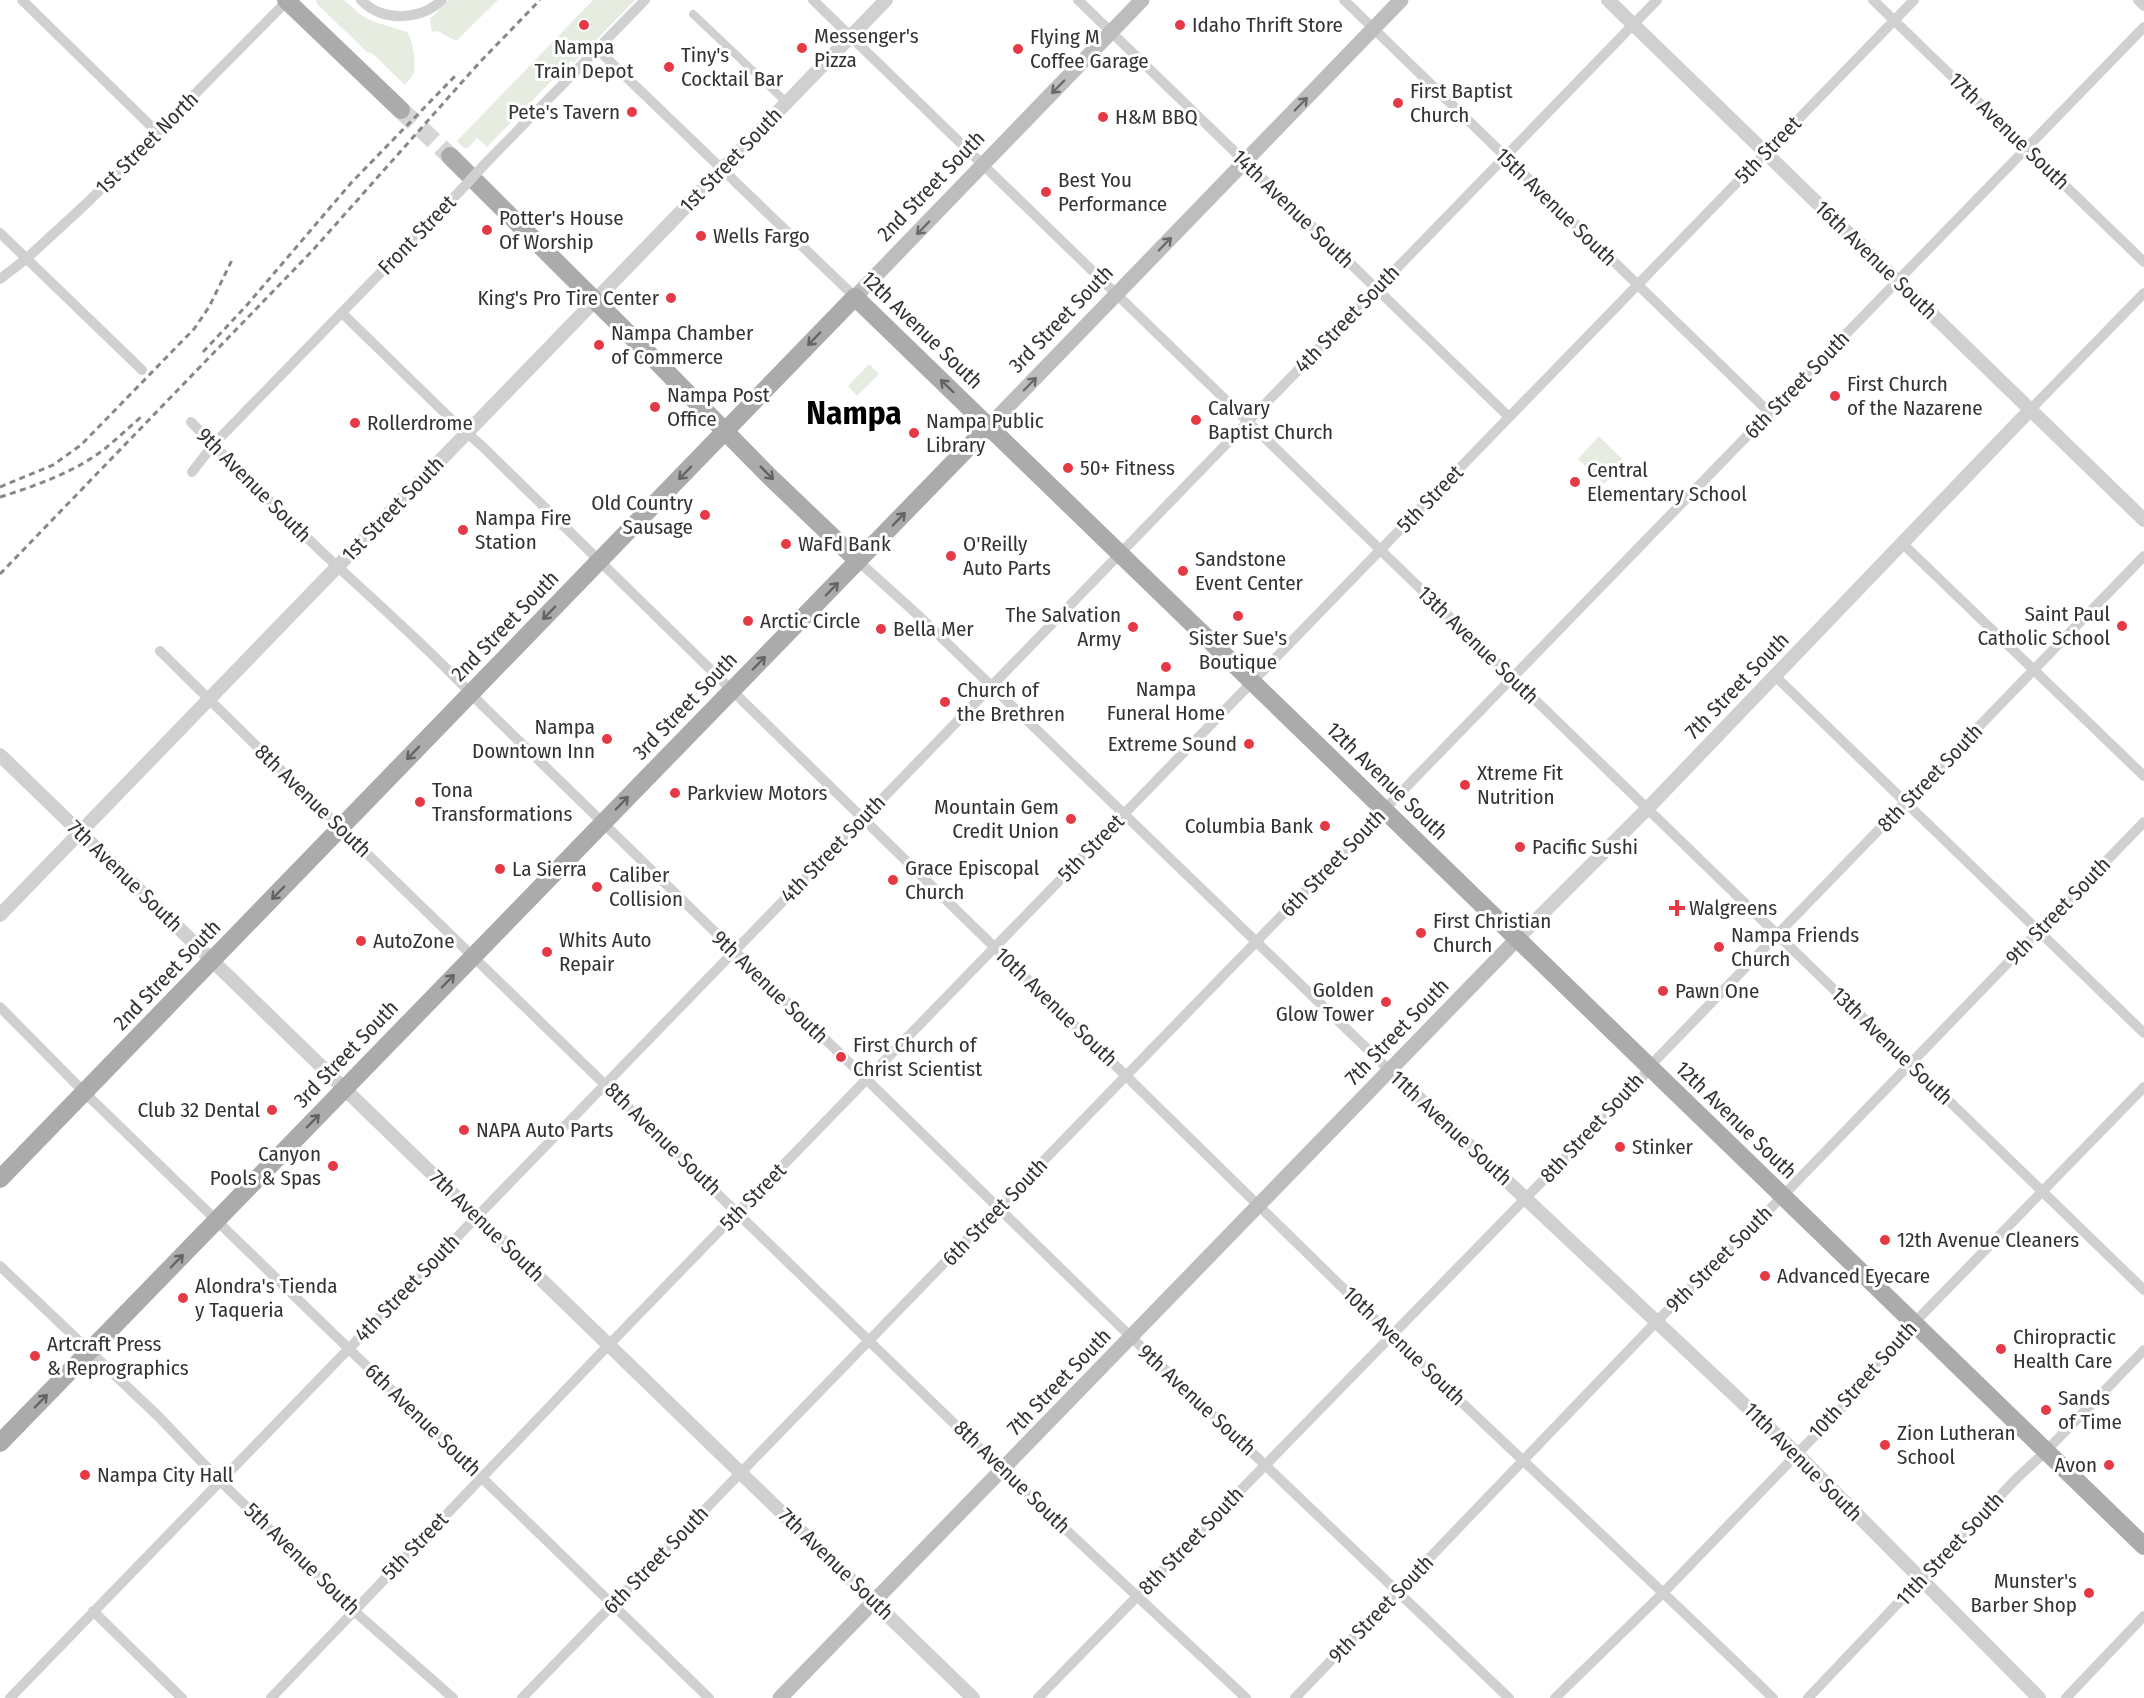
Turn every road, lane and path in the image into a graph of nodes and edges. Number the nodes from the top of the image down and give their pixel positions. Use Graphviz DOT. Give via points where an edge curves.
graph roads {
  1 [pos="22,0"];
  2 [pos="287,0"];
  3 [pos="361,0"];
  4 [pos="442,0"];
  5 [pos="645,0"];
  6 [pos="813,0"];
  7 [pos="886,0"];
  8 [pos="1078,0"];
  9 [pos="1142,0"];
  10 [pos="1344,0"];
  11 [pos="1401,0"];
  12 [pos="1608,0"];
  13 [pos="1657,0"];
  14 [pos="1873,0"];
  15 [pos="1914,0"];
  16 [pos="2138,0"];
  17 [pos="2144,6"];
  18 [pos="693,14"];
  19 [pos="1894,20"];
  20 [pos="1633,25"];
  21 [pos="2144,27"];
  22 [pos="1374,29"];
  23 [pos="1111,33"];
  24 [pos="851,36"];
  25 [pos="597,49"];
  26 [pos="786,102"];
  27 [pos="402,110"];
  28 [pos="157,132"];
  29 [pos="2027,148"];
  30 [pos="1766,153"];
  31 [pos="450,156"];
  32 [pos="1504,158"];
  33 [pos="1244,163"];
  34 [pos="983,165"];
  35 [pos="723,169"];
  36 [pos="0,233"];
  37 [pos="26,259"];
  38 [pos="2144,262"];
  39 [pos="0,279"];
  40 [pos="1898,281"];
  41 [pos="1637,285"];
  42 [pos="1377,289"];
  43 [pos="2144,292"];
  44 [pos="1116,295"];
  45 [pos="855,297"];
  46 [pos="595,300"];
  47 [pos="342,313"];
  48 [pos="142,370"];
  49 [pos="2030,410"];
  50 [pos="1770,413"];
  51 [pos="1509,417"];
  52 [pos="191,422"];
  53 [pos="1248,422"];
  54 [pos="989,426"];
  55 [pos="726,431"];
  56 [pos="467,433"];
  57 [pos="213,445"];
  58 [pos="192,472"];
  59 [pos="2144,520"];
  60 [pos="1903,544"];
  61 [pos="1380,550"];
  62 [pos="1119,553"];
  63 [pos="2144,556"];
  64 [pos="600,561"];
  65 [pos="858,561"];
  66 [pos="338,567"];
  67 [pos="160,651"];
  68 [pos="2034,670"];
  69 [pos="1775,676"];
  70 [pos="1513,678"];
  71 [pos="1252,681"];
  72 [pos="991,686"];
  73 [pos="732,690"];
  74 [pos="471,694"];
  75 [pos="208,699"];
  76 [pos="0,755"];
  77 [pos="2144,776"];
  78 [pos="1906,802"];
  79 [pos="1648,808"];
  80 [pos="1384,810"];
  81 [pos="1124,814"];
  82 [pos="863,818"];
  83 [pos="603,822"];
  84 [pos="2144,822"];
  85 [pos="341,828"];
  86 [pos="79,833"];
  87 [pos="0,915"];
  88 [pos="2038,931"];
  89 [pos="1778,934"];
  90 [pos="1517,939"];
  91 [pos="1256,942"];
  92 [pos="995,947"];
  93 [pos="734,952"];
  94 [pos="474,955"];
  95 [pos="213,960"];
  96 [pos="0,1007"];
  97 [pos="2144,1033"];
  98 [pos="1910,1062"];
  99 [pos="1649,1067"];
  100 [pos="1389,1071"];
  101 [pos="1126,1076"];
  102 [pos="866,1080"];
  103 [pos="606,1083"];
  104 [pos="2144,1087"];
  105 [pos="345,1088"];
  106 [pos="84,1092"];
  107 [pos="0,1179"];
  108 [pos="2042,1192"];
  109 [pos="1781,1196"];
  110 [pos="1526,1198"];
  111 [pos="1258,1205"];
  112 [pos="998,1208"];
  113 [pos="738,1212"];
  114 [pos="476,1217"];
  115 [pos="217,1220"];
  116 [pos="0,1266"];
  117 [pos="2144,1290"];
  118 [pos="1657,1321"];
  119 [pos="1914,1323"];
  120 [pos="1392,1336"];
  121 [pos="1131,1337"];
  122 [pos="870,1341"];
  123 [pos="609,1345"];
  124 [pos="349,1349"];
  125 [pos="2144,1350"];
  126 [pos="89,1351"];
  127 [pos="0,1443"];
  128 [pos="2045,1452"];
  129 [pos="1797,1454"];
  130 [pos="1523,1461"];
  131 [pos="1266,1464"];
  132 [pos="1002,1470"];
  133 [pos="742,1473"];
  134 [pos="482,1477"];
  135 [pos="219,1480"];
  136 [pos="2144,1546"];
  137 [pos="1921,1580"];
  138 [pos="1398,1592"];
  139 [pos="1664,1592"];
  140 [pos="1138,1596"];
  141 [pos="874,1602"];
  142 [pos="613,1605"];
  143 [pos="353,1610"];
  144 [pos="93,1611"];
  145 [pos="2144,1616"];
  146 [pos="10,1698"];
  147 [pos="182,1698"];
  148 [pos="271,1698"];
  149 [pos="453,1698"];
  150 [pos="522,1698"];
  151 [pos="709,1698"];
  152 [pos="780,1698"];
  153 [pos="973,1698"];
  154 [pos="1038,1698"];
  155 [pos="1246,1698"];
  156 [pos="1295,1698"];
  157 [pos="1509,1698"];
  158 [pos="1556,1698"];
  159 [pos="1773,1698"];
  160 [pos="1808,1698"];
  161 [pos="2039,1698"];
  162 [pos="2066,1698"];
  1 -- 28 [label="street"];
  2 -- 27 [label="main road"];
  2 -- 28 [label="street, 1st Street North"];
  3 -- 4 [label="street" via="382,14 400,16 421,14"];
  5 -- 25 [label="street, Front Street"];
  6 -- 24 [label="street, 13th Avenue South"];
  7 -- 24 [label="street, 1st Street South"];
  8 -- 23 [label="street, 14th Avenue South"];
  9 -- 23 [label="main road, 2nd Street South"];
  10 -- 22 [label="street, 15th Avenue South"];
  11 -- 22 [label="main road, 3rd Street South"];
  12 -- 20 [label="street, 16th Avenue South"];
  13 -- 20 [label="street, 4th Street South"];
  14 -- 19 [label="street, 17th Avenue South"];
  15 -- 19 [label="street, 5th Street"];
  16 -- 17 [label="street"];
  18 -- 26 [label="street"];
  19 -- 29 [label="street, 17th Avenue South"];
  19 -- 30 [label="street, 5th Street"];
  20 -- 30 [label="street, 16th Avenue South"];
  20 -- 32 [label="street, 4th Street South"];
  21 -- 29 [label="street, 6th Street South"];
  22 -- 32 [label="street, 15th Avenue South"];
  33 -- 22 [label="main road, 3rd Street South, one-way"];
  23 -- 33 [label="street, 14th Avenue South"];
  23 -- 34 [label="main road, 2nd Street South, one-way"];
  24 -- 26 [label="street, 1st Street South"];
  24 -- 34 [label="street, 13th Avenue South"];
  25 -- 35 [label="street, 12th Avenue South"];
  25 -- 47 [label="street, Front Street, bridge"];
  26 -- 35 [label="street, 1st Street South"];
  28 -- 37 [label="street, 1st Street North"];
  29 -- 38 [label="street, 17th Avenue South"];
  29 -- 40 [label="street, 6th Street South"];
  30 -- 40 [label="street, 16th Avenue South"];
  30 -- 41 [label="street, 5th Street"];
  31 -- 46 [label="main road"];
  32 -- 41 [label="street, 15th Avenue South"];
  32 -- 42 [label="street, 4th Street South"];
  33 -- 42 [label="street, 14th Avenue South"];
  44 -- 33 [label="main road, 3rd Street South, one-way"];
  34 -- 44 [label="street, 13th Avenue South"];
  34 -- 45 [label="main road, 2nd Street South, one-way"];
  35 -- 45 [label="street, 12th Avenue South"];
  35 -- 46 [label="street, 1st Street South"];
  36 -- 37 [label="street"];
  37 -- 39 [label="street, 1st Street North"];
  37 -- 48 [label="street"];
  40 -- 49 [label="street, 16th Avenue South"];
  40 -- 50 [label="street, 6th Street South"];
  41 -- 50 [label="street, 15th Avenue South"];
  41 -- 51 [label="street, 5th Street"];
  42 -- 51 [label="street, 14th Avenue South"];
  42 -- 53 [label="street, 4th Street South"];
  43 -- 49 [label="street, 7th Street South"];
  44 -- 53 [label="street, 13th Avenue South"];
  54 -- 44 [label="main road, 3rd Street South, one-way"];
  54 -- 45 [label="main road, 12th Avenue South, one-way"];
  45 -- 55 [label="main road, 2nd Street South, one-way"];
  46 -- 55 [label="main road"];
  46 -- 56 [label="street, 1st Street South"];
  47 -- 56 [label="street, 10th Avenue South"];
  47 -- 57 [label="street, Front Street"];
  49 -- 59 [label="street, 16th Avenue South"];
  49 -- 60 [label="street, 7th Street South"];
  50 -- 70 [label="street, 6th Street South"];
  51 -- 61 [label="street, 5th Street"];
  52 -- 57 [label="street, 9th Avenue South"];
  53 -- 61 [label="street, 13th Avenue South"];
  53 -- 62 [label="street, 4th Street South"];
  54 -- 62 [label="main road, 12th Avenue South"];
  65 -- 54 [label="main road, 3rd Street South, one-way"];
  55 -- 64 [label="main road, 2nd Street South, one-way"];
  55 -- 65 [label="main road, one-way"];
  56 -- 64 [label="street, 10th Avenue South"];
  56 -- 66 [label="street, 1st Street South"];
  57 -- 58 [label="street, Front Street"];
  57 -- 66 [label="street, 9th Avenue South"];
  60 -- 68 [label="street"];
  60 -- 69 [label="street, 7th Street South"];
  61 -- 70 [label="street, 13th Avenue South"];
  61 -- 71 [label="street, 5th Street"];
  62 -- 71 [label="main road, 12th Avenue South"];
  62 -- 72 [label="street, 4th Street South"];
  63 -- 68 [label="street, 8th Street South"];
  64 -- 73 [label="street, 10th Avenue South"];
  64 -- 74 [label="main road, 2nd Street South, one-way"];
  65 -- 72 [label="street, 11th Avenue South"];
  73 -- 65 [label="main road, 3rd Street South, one-way"];
  66 -- 74 [label="street, 9th Avenue South"];
  66 -- 75 [label="street, 1st Street South"];
  67 -- 75 [label="street, 8th Avenue South"];
  68 -- 77 [label="street"];
  68 -- 78 [label="street, 8th Street South"];
  69 -- 78 [label="street"];
  69 -- 79 [label="street, 7th Street South"];
  70 -- 79 [label="street, 13th Avenue South"];
  70 -- 80 [label="street, 6th Street South"];
  71 -- 80 [label="main road, 12th Avenue South"];
  71 -- 81 [label="street, 5th Street"];
  72 -- 81 [label="street, 11th Avenue South"];
  72 -- 82 [label="street, 4th Street South"];
  73 -- 82 [label="street, 10th Avenue South"];
  83 -- 73 [label="main road, 3rd Street South, one-way"];
  74 -- 83 [label="street, 9th Avenue South"];
  74 -- 85 [label="main road, 2nd Street South, one-way"];
  75 -- 85 [label="street, 8th Avenue South"];
  75 -- 86 [label="street, 1st Street South"];
  76 -- 86 [label="street, 7th Avenue South"];
  78 -- 88 [label="street"];
  78 -- 89 [label="street, 8th Street South"];
  79 -- 89 [label="street, 13th Avenue South"];
  79 -- 90 [label="street, 7th Street South"];
  80 -- 90 [label="main road, 12th Avenue South"];
  80 -- 91 [label="street, 6th Street South"];
  81 -- 91 [label="street, 11th Avenue South"];
  81 -- 92 [label="street, 5th Street"];
  82 -- 92 [label="street, 10th Avenue South"];
  82 -- 93 [label="street, 4th Street South"];
  83 -- 93 [label="street, 9th Avenue South"];
  83 -- 94 [label="main road, 3rd Street South"];
  84 -- 88 [label="street, 9th Street South"];
  85 -- 94 [label="street, 8th Avenue South"];
  85 -- 95 [label="main road, 2nd Street South, one-way"];
  86 -- 87 [label="street, 1st Street South"];
  86 -- 95 [label="street, 7th Avenue South"];
  88 -- 97 [label="street"];
  88 -- 98 [label="street, 9th Street South"];
  89 -- 98 [label="street, 13th Avenue South"];
  89 -- 99 [label="street, 8th Street South"];
  90 -- 99 [label="main road, 12th Avenue South"];
  90 -- 100 [label="main road, 7th Street South"];
  91 -- 100 [label="street, 11th Avenue South"];
  91 -- 101 [label="street, 6th Street South"];
  92 -- 101 [label="street, 10th Avenue South"];
  92 -- 102 [label="street, 5th Street"];
  93 -- 102 [label="street, 9th Avenue South"];
  93 -- 103 [label="street, 4th Street South"];
  94 -- 103 [label="street, 8th Avenue South"];
  105 -- 94 [label="main road, 3rd Street South, one-way"];
  95 -- 105 [label="street, 7th Avenue South"];
  95 -- 106 [label="main road, 2nd Street South"];
  96 -- 106 [label="street, 6th Avenue South"];
  98 -- 108 [label="street, 13th Avenue South"];
  98 -- 109 [label="street, 9th Street South"];
  99 -- 109 [label="main road, 12th Avenue South"];
  99 -- 110 [label="street, 8th Street South" via="1640,1081"];
  100 -- 110 [label="street, 11th Avenue South"];
  100 -- 111 [label="main road, 7th Street South"];
  101 -- 111 [label="street, 10th Avenue South"];
  101 -- 112 [label="street, 6th Street South"];
  102 -- 112 [label="street, 9th Avenue South"];
  102 -- 113 [label="street, 5th Street"];
  103 -- 113 [label="street, 8th Avenue South"];
  103 -- 114 [label="street, 4th Street South"];
  104 -- 108 [label="street, 10th Street South"];
  105 -- 114 [label="street, 7th Avenue South"];
  115 -- 105 [label="main road, 3rd Street South, one-way"];
  106 -- 107 [label="main road, 2nd Street South"];
  106 -- 115 [label="street, 6th Avenue South"];
  108 -- 117 [label="street, 13th Avenue South"];
  108 -- 119 [label="street, 10th Street South"];
  109 -- 118 [label="street, 9th Street South"];
  109 -- 119 [label="main road, 12th Avenue South"];
  110 -- 118 [label="street, 11th Avenue South"];
  110 -- 120 [label="street, 8th Street South"];
  111 -- 120 [label="street, 10th Avenue South"];
  111 -- 121 [label="main road, 7th Street South"];
  112 -- 121 [label="street, 9th Avenue South"];
  112 -- 122 [label="street, 6th Street South"];
  113 -- 122 [label="street, 8th Avenue South"];
  113 -- 123 [label="street, 5th Street"];
  114 -- 123 [label="street, 7th Avenue South"];
  114 -- 124 [label="street, 4th Street South"];
  115 -- 124 [label="street, 6th Avenue South"];
  126 -- 115 [label="main road, 3rd Street South, one-way"];
  116 -- 126 [label="street, 5th Avenue South"];
  118 -- 129 [label="street, 11th Avenue South"];
  118 -- 130 [label="street, 9th Street South"];
  119 -- 128 [label="main road, 12th Avenue South"];
  119 -- 129 [label="street, 10th Street South" via="1854,1395"];
  120 -- 130 [label="street, 10th Avenue South"];
  120 -- 131 [label="street, 8th Street South"];
  121 -- 131 [label="street, 9th Avenue South"];
  121 -- 132 [label="main road, 7th Street South"];
  122 -- 132 [label="street, 8th Avenue South"];
  122 -- 133 [label="street, 6th Street South"];
  123 -- 133 [label="street, 7th Avenue South"];
  123 -- 134 [label="street, 5th Street"];
  124 -- 134 [label="street, 6th Avenue South"];
  124 -- 135 [label="street, 4th Street South"];
  125 -- 128 [label="street, 11th Street South"];
  127 -- 126 [label="main road, 3rd Street South, one-way"];
  126 -- 135 [label="street, 5th Avenue South"];
  128 -- 136 [label="main road, 12th Avenue South"];
  128 -- 137 [label="street, 11th Street South"];
  129 -- 137 [label="street, 11th Avenue South"];
  129 -- 139 [label="street, 10th Street South"];
  130 -- 138 [label="street, 9th Street South"];
  130 -- 139 [label="street, 10th Avenue South"];
  131 -- 138 [label="street, 9th Avenue South"];
  131 -- 140 [label="street, 8th Street South"];
  132 -- 140 [label="street, 8th Avenue South"];
  132 -- 141 [label="main road, 7th Street South"];
  133 -- 141 [label="street, 7th Avenue South"];
  133 -- 142 [label="street, 6th Street South"];
  134 -- 142 [label="street, 6th Avenue South"];
  134 -- 143 [label="street, 5th Street"];
  135 -- 143 [label="street, 5th Avenue South"];
  135 -- 144 [label="street, 4th Street South"];
  137 -- 160 [label="street, 11th Street South"];
  137 -- 161 [label="street, 11th Avenue South"];
  138 -- 156 [label="street, 9th Street South"];
  138 -- 157 [label="street, 9th Avenue South"];
  139 -- 158 [label="street, 10th Street South"];
  139 -- 159 [label="street, 10th Avenue South"];
  140 -- 154 [label="street, 8th Street South"];
  140 -- 155 [label="street, 8th Avenue South"];
  141 -- 152 [label="main road, 7th Street South"];
  141 -- 153 [label="street, 7th Avenue South"];
  142 -- 150 [label="street, 6th Street South"];
  142 -- 151 [label="street, 6th Avenue South"];
  143 -- 148 [label="street, 5th Street"];
  143 -- 149 [label="street, 5th Avenue South"];
  144 -- 146 [label="street, 4th Street South"];
  144 -- 147 [label="street"];
  145 -- 162 [label="street"];
}
